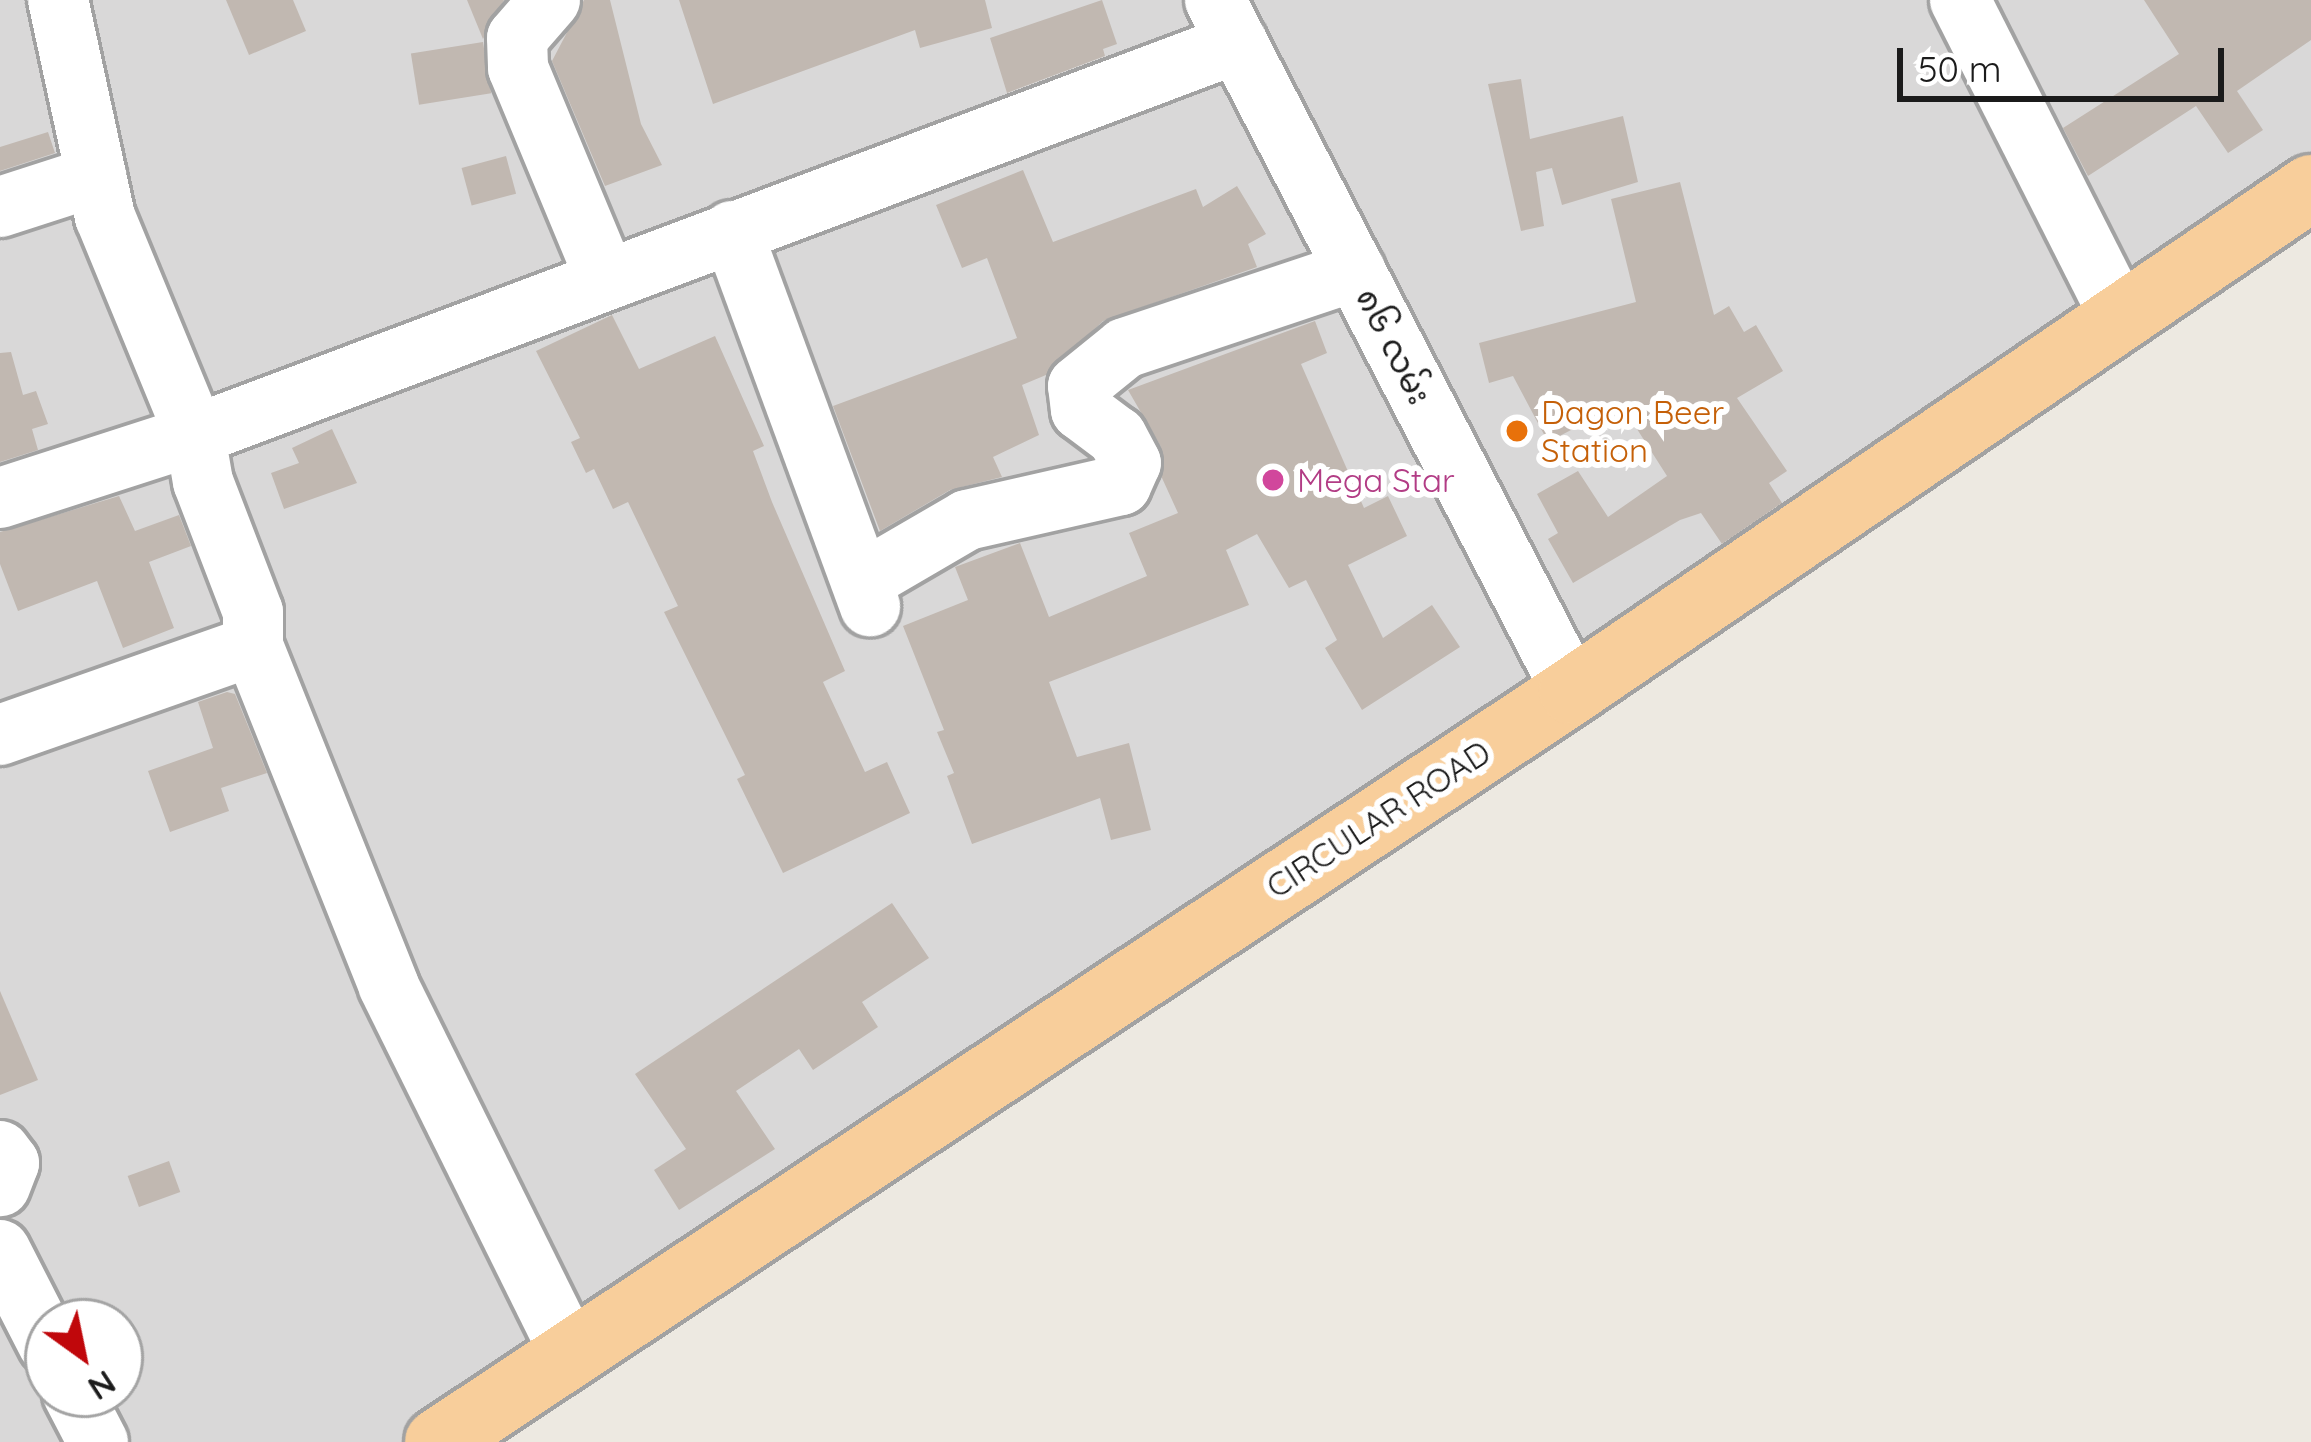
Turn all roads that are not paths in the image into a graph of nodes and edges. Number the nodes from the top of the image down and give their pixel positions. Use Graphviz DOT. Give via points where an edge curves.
graph roads {
  1 [pos="550,0"];
  2 [pos="1960,0"];
  3 [pos="65,2"];
  4 [pos="1226,22"];
  5 [pos="96,176"];
  6 [pos="2311,188"];
  7 [pos="0,207"];
  8 [pos="732,231"];
  9 [pos="1354,271"];
  10 [pos="605,277"];
  11 [pos="2120,316"];
  12 [pos="195,435"];
  13 [pos="0,498"];
  14 [pos="253,646"];
  15 [pos="1572,691"];
  16 [pos="0,735"];
  17 [pos="0,1151"];
  18 [pos="0,1186"];
  19 [pos="0,1250"];
  20 [pos="25,1298"];
  21 [pos="569,1351"];
  22 [pos="438,1442"];
  1 -- 10 [label="street" via="517,38 518,68"];
  2 -- 11 [label="street"];
  3 -- 5 [label="street"];
  4 -- 8 [label="street" via="840,199"];
  4 -- 9 [label="street, ၈၆ လမ်း"];
  5 -- 7 [label="street"];
  5 -- 12 [label="street" via="105,218"];
  6 -- 11 [label="main road, CIRCULAR ROAD"];
  8 -- 9 [label="street" via="867,593 967,520 1121,485 1131,463 1118,437 1081,410 1078,386 1125,348"];
  8 -- 10 [label="street"];
  9 -- 15 [label="street, ၈၆ လမ်း"];
  10 -- 12 [label="street"];
  11 -- 15 [label="main road, CIRCULAR ROAD"];
  12 -- 13 [label="street"];
  12 -- 14 [label="street" via="203,482 253,612"];
  14 -- 16 [label="street"];
  14 -- 21 [label="street" via="389,986"];
  15 -- 21 [label="main road, CIRCULAR ROAD"];
  17 -- 18 [label="street" via="9,1163"];
  19 -- 20 [label="street"];
  21 -- 22 [label="main road, CIRCULAR ROAD"];
}
